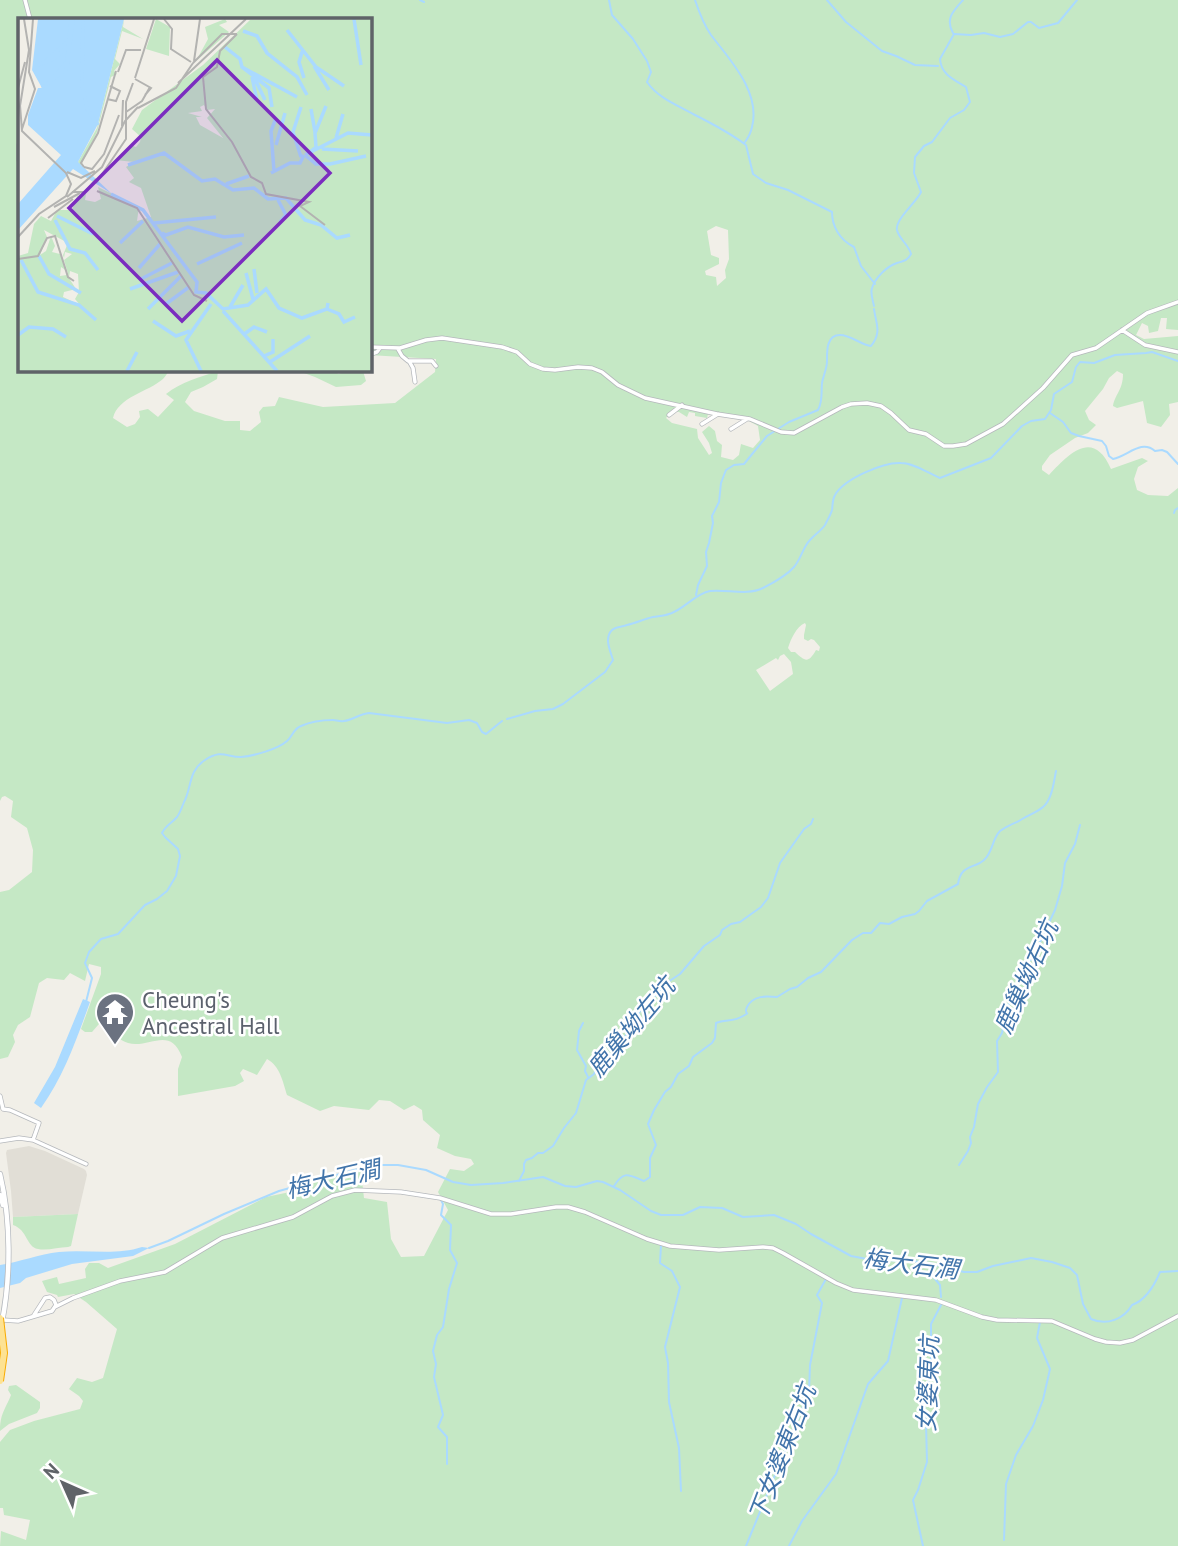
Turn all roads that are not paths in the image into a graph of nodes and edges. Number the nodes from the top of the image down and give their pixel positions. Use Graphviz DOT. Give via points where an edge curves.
graph roads {
  1 [pos="25,0"];
  2 [pos="30,18"];
  3 [pos="1178,302"];
  4 [pos="1122,330"];
  5 [pos="371,347"];
  6 [pos="380,348"];
  7 [pos="398,349"];
  8 [pos="1178,352"];
  9 [pos="371,354"];
  10 [pos="410,361"];
  11 [pos="436,366"];
  12 [pos="415,382"];
  13 [pos="682,405"];
  14 [pos="718,414"];
  15 [pos="669,415"];
  16 [pos="747,418"];
  17 [pos="702,424"];
  18 [pos="731,429"];
  19 [pos="0,1096"];
  20 [pos="33,1140"];
  21 [pos="0,1141"];
  22 [pos="86,1164"];
  23 [pos="0,1174"];
  24 [pos="0,1195"];
  25 [pos="5,1216"];
  26 [pos="72,1298"];
  27 [pos="53,1299"];
  28 [pos="41,1302"];
  29 [pos="55,1307"];
  30 [pos="50,1311"];
  31 [pos="34,1315"];
  32 [pos="1178,1316"];
  33 [pos="1,1319"];
  34 [pos="0,1333"];
  35 [pos="0,1381"];
  1 -- 2 [label="street"];
  3 -- 4 [label="street" via="1147,313"];
  4 -- 8 [label="street" via="1145,345"];
  4 -- 16 [label="street" via="1096,348 1072,355 1003,424 966,444 944,446 906,428 881,406 867,403 842,407 794,433 782,433"];
  5 -- 6 [label="street"];
  6 -- 7 [label="street"];
  6 -- 9 [label="street"];
  7 -- 10 [label="street"];
  7 -- 13 [label="street" via="442,338 502,347 541,369 592,368 636,395"];
  10 -- 11 [label="street" via="432,361"];
  10 -- 12 [label="street"];
  13 -- 14 [label="street"];
  13 -- 15 [label="street"];
  14 -- 16 [label="street"];
  14 -- 17 [label="street"];
  16 -- 18 [label="street"];
  19 -- 20 [label="street" via="3,1110 39,1123"];
  20 -- 21 [label="street"];
  20 -- 22 [label="street"];
  23 -- 25 [label="main road"];
  24 -- 25 [label="main road"];
  25 -- 33 [label="main road" via="8,1261"];
  26 -- 27 [label="street"];
  26 -- 29 [label="street"];
  26 -- 32 [label="street" via="165,1272 222,1238 293,1217 332,1196 355,1190 440,1198 491,1214 568,1207 670,1246 773,1248 853,1290 936,1300 994,1320 1052,1321 1106,1342 1133,1340"];
  27 -- 28 [label="street" via="46,1297"];
  27 -- 29 [label="street"];
  28 -- 30 [label="street" via="43,1310"];
  28 -- 31 [label="street"];
  29 -- 30 [label="street"];
  30 -- 31 [label="street"];
  31 -- 33 [label="street" via="18,1321"];
  33 -- 34 [label="main road"];
  33 -- 35 [label="highway, bridge" via="4,1353"];
}
